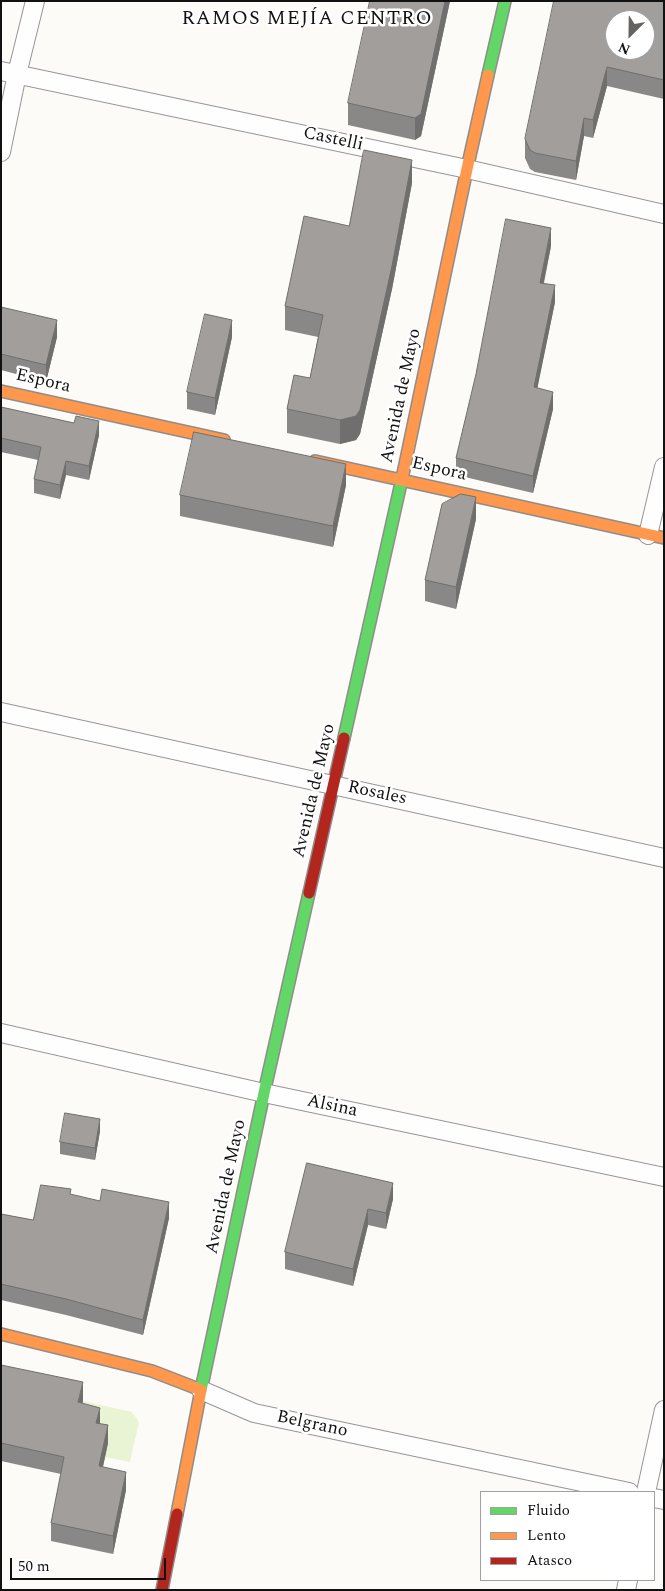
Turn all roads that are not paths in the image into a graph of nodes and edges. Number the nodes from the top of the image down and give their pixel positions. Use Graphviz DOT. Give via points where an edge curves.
graph roads {
  1 [pos="35,1"];
  2 [pos="505,1"];
  3 [pos="9,73"];
  4 [pos="1,152"];
  5 [pos="467,169"];
  6 [pos="664,214"];
  7 [pos="1,391"];
  8 [pos="230,442"];
  9 [pos="307,459"];
  10 [pos="664,466"];
  11 [pos="402,480"];
  12 [pos="656,536"];
  13 [pos="1,712"];
  14 [pos="335,785"];
  15 [pos="664,858"];
  16 [pos="1,1033"];
  17 [pos="264,1092"];
  18 [pos="664,1177"];
  19 [pos="1,1334"];
  20 [pos="201,1390"];
  21 [pos="664,1410"];
  22 [pos="624,1491"];
  23 [pos="646,1491"];
  24 [pos="162,1590"];
  1 -- 3 [label="street"];
  2 -- 5 [label="main road, Avenida de Mayo"];
  3 -- 4 [label="street"];
  3 -- 5 [label="street, Castelli"];
  5 -- 6 [label="street, Castelli"];
  5 -- 11 [label="main road, Avenida de Mayo"];
  7 -- 8 [label="main road, Espora"];
  9 -- 11 [label="main road, Espora"];
  10 -- 12 [label="street"];
  11 -- 12 [label="main road, Espora"];
  11 -- 14 [label="main road, Avenida de Mayo"];
  13 -- 14 [label="street, Rosales"];
  14 -- 15 [label="street, Rosales"];
  14 -- 17 [label="main road, Avenida de Mayo"];
  16 -- 17 [label="street, Alsina"];
  17 -- 18 [label="street, Alsina"];
  17 -- 20 [label="main road, Avenida de Mayo"];
  19 -- 20 [label="main road, Belgrano" via="152,1371"];
  20 -- 22 [label="street, Belgrano" via="254,1413"];
  20 -- 24 [label="main road, Avenida de Mayo"];
  21 -- 23 [label="street"];
}
